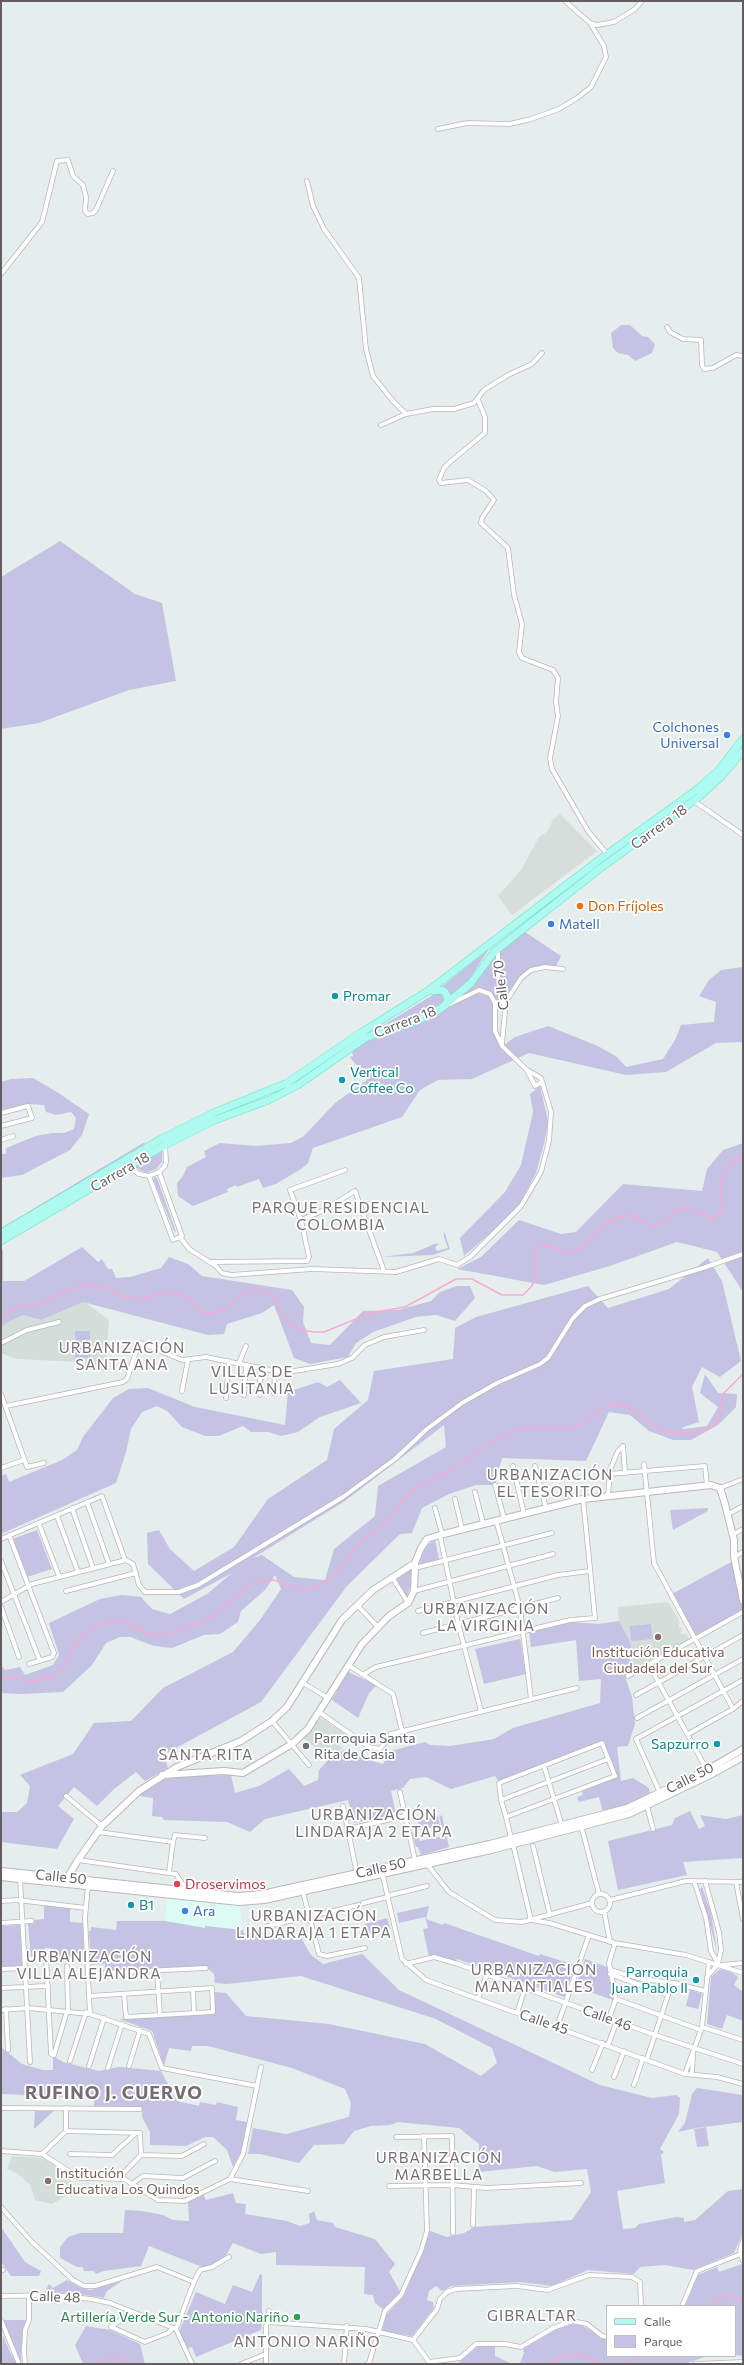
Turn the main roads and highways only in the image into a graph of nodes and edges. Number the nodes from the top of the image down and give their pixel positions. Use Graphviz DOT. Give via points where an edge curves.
graph roads {
  1 [pos="743,739"];
  2 [pos="743,751"];
  3 [pos="428,991"];
  4 [pos="443,1007"];
  5 [pos="1,1233"];
  6 [pos="1,1241"];
  7 [pos="415,1565"];
  8 [pos="743,1601"];
  9 [pos="743,1749"];
  10 [pos="743,1757"];
  11 [pos="162,1775"];
  12 [pos="581,1824"];
  13 [pos="512,1841"];
  14 [pos="1,1871"];
  15 [pos="382,1871"];
  16 [pos="1,1877"];
  17 [pos="66,1880"];
  1 -- 3 [label="main road, Carrera 18" via="718,771 695,791 607,854"];
  2 -- 4 [label="main road, Carrera 18" via="722,776 694,801 598,870 498,948 471,983"];
  3 -- 4 [label="main road" via="445,992 448,997"];
  3 -- 5 [label="main road, Carrera 18" via="287,1083 213,1113 161,1139"];
  4 -- 6 [label="main road, Carrera 18" via="414,1022 367,1037 298,1086 215,1120 165,1145"];
  7 -- 8 [label="main road" via="427,1539 441,1534 583,1499 707,1486 720,1488 732,1535"];
  7 -- 11 [label="main road" via="392,1577 342,1620 303,1683 287,1706 272,1721 241,1741"];
  7 -- 11 [label="main road" via="414,1591 408,1603 378,1627 348,1665 308,1729 292,1744 243,1773 224,1771"];
  9 -- 12 [label="main road, Calle 50" via="660,1793"];
  10 -- 12 [label="main road, Calle 50" via="712,1775 629,1814"];
  11 -- 17 [label="main road" via="139,1791 102,1826"];
  12 -- 13 [label="main road, Calle 50"];
  13 -- 15 [label="main road, Calle 50" via="414,1860"];
  13 -- 15 [label="main road, Calle 50" via="428,1865"];
  14 -- 17 [label="main road, Calle 50"];
  15 -- 17 [label="main road, Calle 50" via="262,1894 238,1896"];
  15 -- 17 [label="main road, Calle 50" via="303,1892 239,1902 88,1885"];
  16 -- 17 [label="main road, Calle 50"];
}
